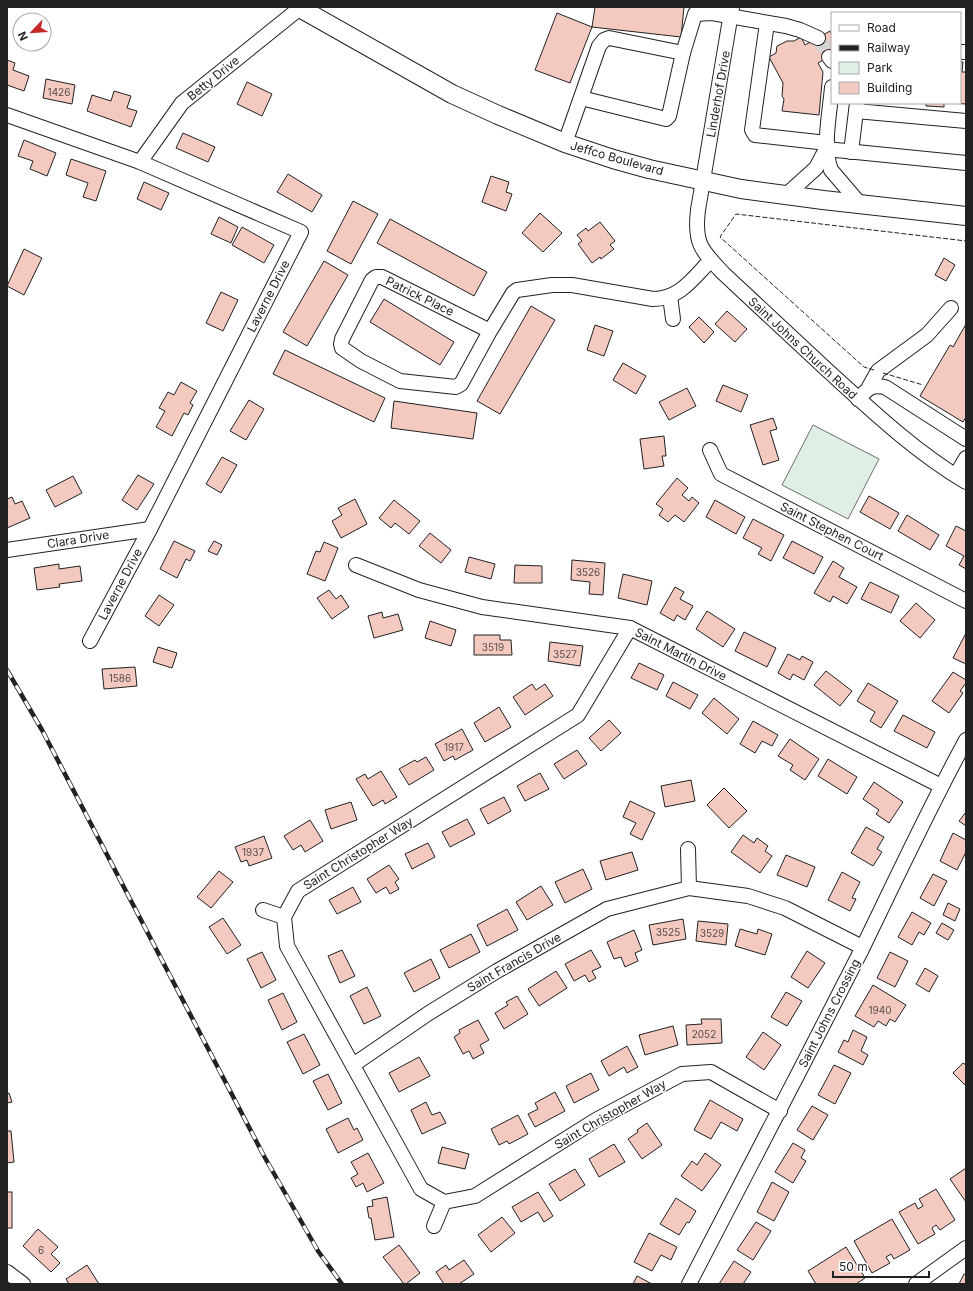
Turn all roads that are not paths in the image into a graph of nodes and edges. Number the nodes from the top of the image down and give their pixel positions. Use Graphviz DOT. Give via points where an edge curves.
graph roads {
  1 [pos="299,8"];
  2 [pos="731,12"];
  3 [pos="767,23"];
  4 [pos="818,38"];
  5 [pos="683,53"];
  6 [pos="831,97"];
  7 [pos="581,98"];
  8 [pos="856,107"];
  9 [pos="7,115"];
  10 [pos="966,121"];
  11 [pos="564,143"];
  12 [pos="826,146"];
  13 [pos="851,152"];
  14 [pos="140,162"];
  15 [pos="966,163"];
  16 [pos="702,181"];
  17 [pos="785,196"];
  18 [pos="860,204"];
  19 [pos="966,216"];
  20 [pos="711,260"];
  21 [pos="670,296"];
  22 [pos="951,308"];
  23 [pos="673,319"];
  24 [pos="490,331"];
  25 [pos="869,387"];
  26 [pos="858,399"];
  27 [pos="966,439"];
  28 [pos="710,450"];
  29 [pos="966,458"];
  30 [pos="961,479"];
  31 [pos="150,529"];
  32 [pos="7,550"];
  33 [pos="356,565"];
  34 [pos="966,601"];
  35 [pos="630,628"];
  36 [pos="90,641"];
  37 [pos="966,740"];
  38 [pos="941,786"];
  39 [pos="688,849"];
  40 [pos="689,888"];
  41 [pos="262,910"];
  42 [pos="284,917"];
  43 [pos="862,947"];
  44 [pos="353,1065"];
  45 [pos="780,1111"];
  46 [pos="444,1202"];
  47 [pos="434,1226"];
  48 [pos="966,1248"];
  49 [pos="7,1272"];
  50 [pos="23,1284"];
  51 [pos="689,1284"];
  52 [pos="916,1284"];
  1 -- 11 [label="main road, Jeffco Boulevard" via="452,94"];
  1 -- 14 [label="street, Betty Drive" via="182,103"];
  2 -- 3 [label="street"];
  2 -- 5 [label="street" via="695,14"];
  2 -- 16 [label="street, Linderhof Drive"];
  3 -- 4 [label="street" via="800,30"];
  3 -- 12 [label="street" via="753,133"];
  5 -- 7 [label="street" via="610,38 604,40 599,46"];
  5 -- 7 [label="street" via="669,116 666,119"];
  6 -- 12 [label="street"];
  7 -- 11 [label="street"];
  8 -- 10 [label="street"];
  8 -- 13 [label="street"];
  9 -- 14 [label="street, Laverne Drive"];
  11 -- 16 [label="main road, Jeffco Boulevard" via="649,169"];
  12 -- 13 [label="street"];
  12 -- 17 [label="street" via="816,168"];
  12 -- 18 [label="street" via="830,170"];
  13 -- 15 [label="street"];
  14 -- 31 [label="street, Laverne Drive" via="301,232"];
  16 -- 17 [label="main road, Jeffco Boulevard"];
  16 -- 20 [label="street, Saint Johns Church Road" via="696,222 697,235"];
  17 -- 18 [label="main road, Jeffco Boulevard"];
  18 -- 19 [label="main road, Jeffco Boulevard"];
  20 -- 21 [label="street, Patrick Place" via="681,290"];
  20 -- 26 [label="street, Saint Johns Church Road"];
  21 -- 23 [label="street"];
  21 -- 24 [label="street, Patrick Place" via="652,299 572,285 520,289 513,293"];
  22 -- 25 [label="street" via="927,335 878,371"];
  24 -- 24 [label="street, Patrick Place" via="456,387 400,381 361,361 342,348 341,344 372,280 376,277 382,277"];
  25 -- 26 [label="street"];
  25 -- 27 [label="street" via="885,387"];
  26 -- 30 [label="street, Saint Johns Church Road" via="908,441"];
  28 -- 34 [label="street, Saint Stephen Court" via="721,474"];
  29 -- 30 [label="street"];
  31 -- 32 [label="street, Clara Drive"];
  31 -- 36 [label="street, Laverne Drive"];
  33 -- 35 [label="street, Saint Martin Drive" via="419,590 482,607"];
  35 -- 38 [label="street, Saint Martin Drive"];
  35 -- 42 [label="street, Saint Christopher Way" via="578,716 298,891"];
  37 -- 38 [label="street, Saint Johns Crossing"];
  38 -- 43 [label="street, Saint Johns Crossing"];
  39 -- 40 [label="street"];
  40 -- 43 [label="street, Saint Francis Drive" via="748,896 785,908"];
  40 -- 44 [label="street, Saint Francis Drive" via="607,909 497,971 429,1013"];
  41 -- 42 [label="street"];
  42 -- 44 [label="street" via="287,946"];
  43 -- 45 [label="street, Saint Johns Crossing"];
  44 -- 46 [label="street" via="421,1189"];
  45 -- 46 [label="street, Saint Christopher Way" via="710,1072 682,1074 596,1120 475,1196"];
  45 -- 51 [label="street, Saint Johns Crossing"];
  46 -- 47 [label="street"];
  48 -- 52 [label="street"];
  49 -- 50 [label="street"];
}
